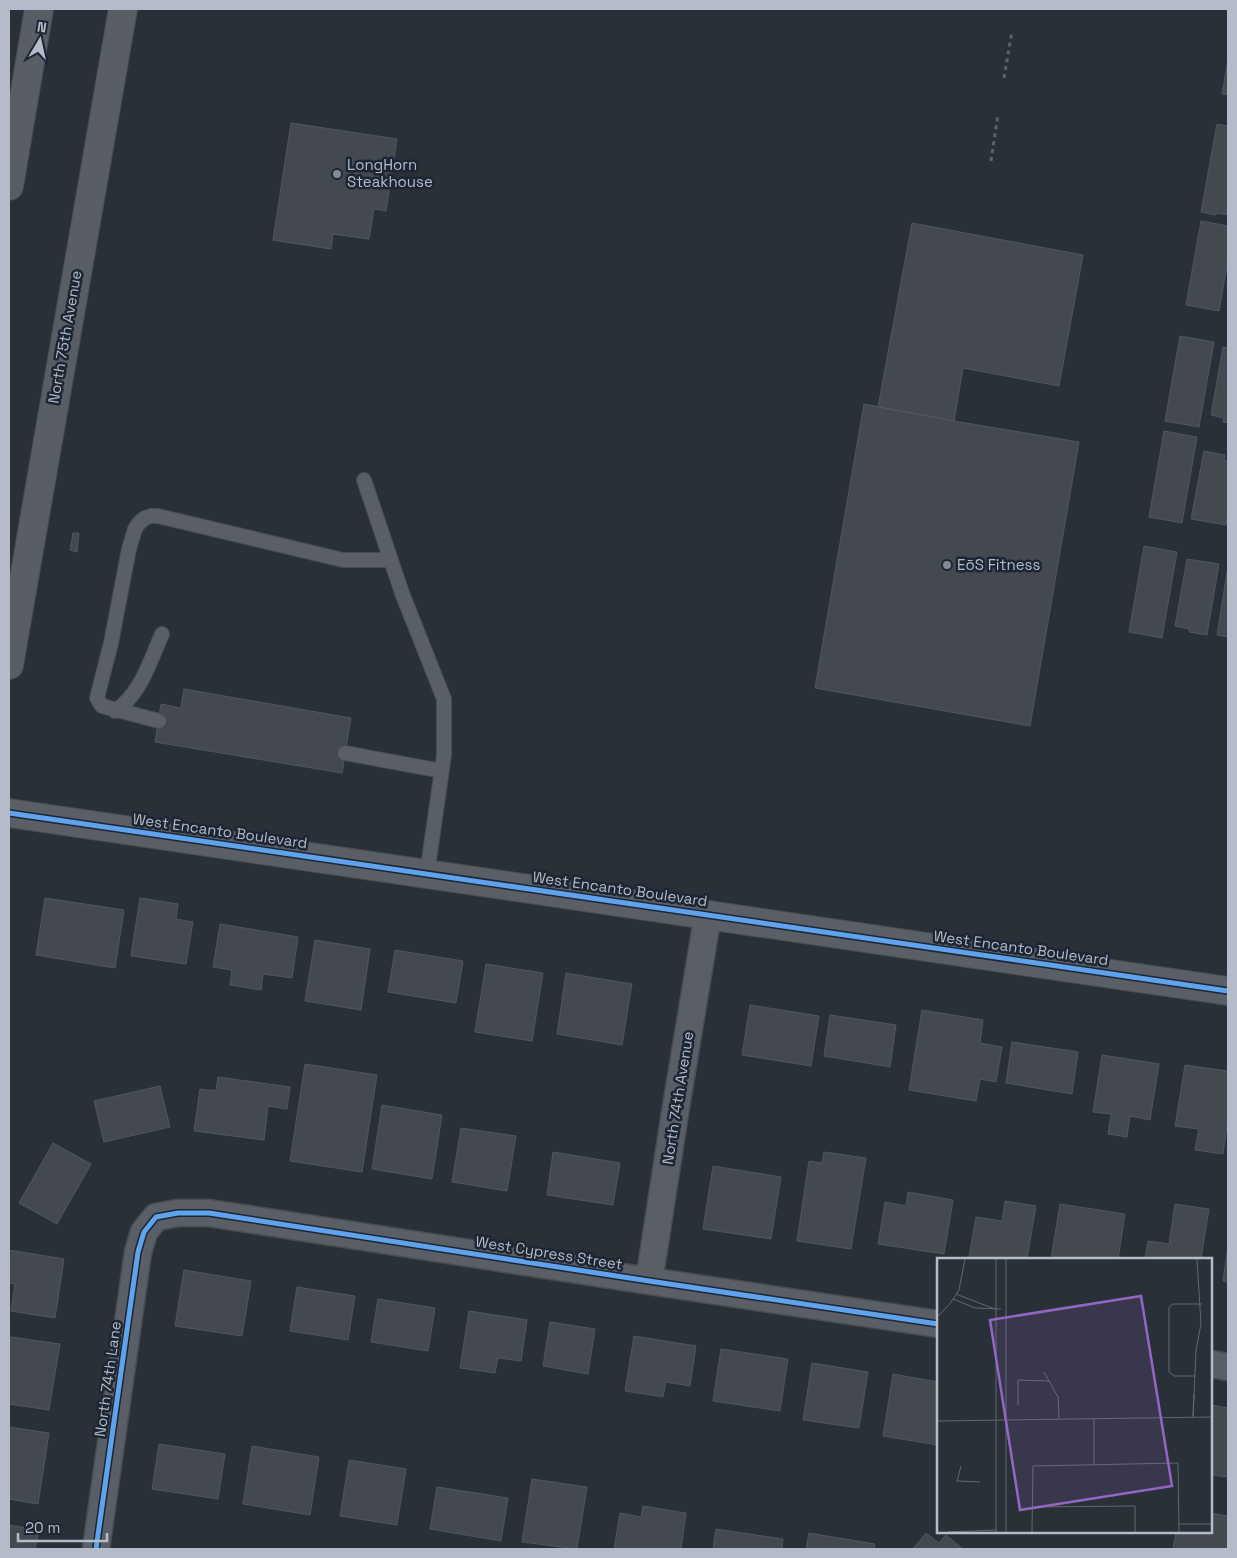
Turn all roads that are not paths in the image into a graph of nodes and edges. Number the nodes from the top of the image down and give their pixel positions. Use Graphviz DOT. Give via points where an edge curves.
graph roads {
  1 [pos="39,9"];
  2 [pos="122,9"];
  3 [pos="9,186"];
  4 [pos="364,480"];
  5 [pos="391,560"];
  6 [pos="162,634"];
  7 [pos="9,664"];
  8 [pos="115,711"];
  9 [pos="158,721"];
  10 [pos="345,753"];
  11 [pos="442,771"];
  12 [pos="9,813"];
  13 [pos="427,874"];
  14 [pos="708,914"];
  15 [pos="1228,991"];
  16 [pos="156,1217"];
  17 [pos="649,1281"];
  18 [pos="937,1324"];
  19 [pos="1212,1364"];
  20 [pos="1228,1367"];
  21 [pos="100,1549"];
  1 -- 3 [label="main road"];
  2 -- 7 [label="main road, North 75th Avenue"];
  4 -- 5 [label="lane"];
  5 -- 8 [label="lane" via="343,560 158,516 145,518 135,529 129,549 97,698 102,706"];
  5 -- 11 [label="lane" via="444,699"];
  6 -- 8 [label="lane" via="141,682 126,703"];
  8 -- 9 [label="lane"];
  10 -- 11 [label="lane"];
  11 -- 13 [label="lane"];
  12 -- 13 [label="street, West Encanto Boulevard"];
  13 -- 14 [label="street, West Encanto Boulevard"];
  14 -- 15 [label="street, West Encanto Boulevard"];
  14 -- 17 [label="street, North 74th Avenue"];
  16 -- 17 [label="street, West Cypress Street" via="209,1213"];
  16 -- 21 [label="street, North 74th Lane" via="144,1232 138,1252"];
  17 -- 18 [label="street, West Cypress Street"];
  19 -- 20 [label="street"];
}
